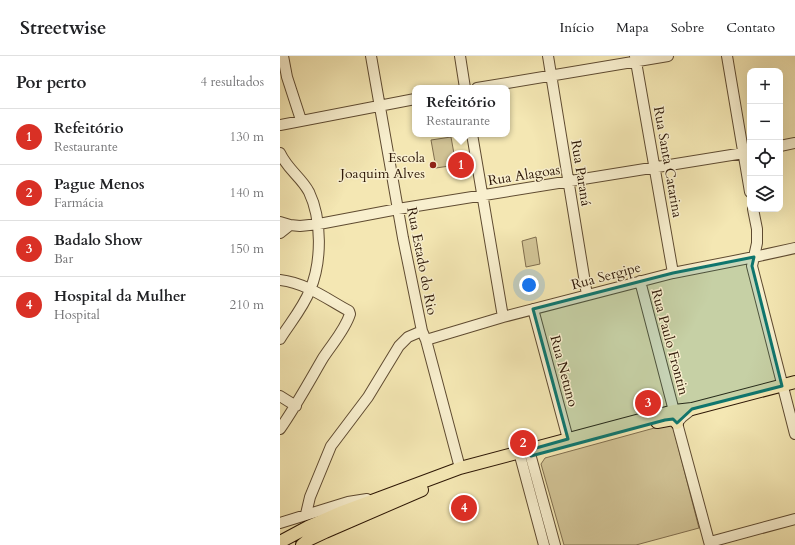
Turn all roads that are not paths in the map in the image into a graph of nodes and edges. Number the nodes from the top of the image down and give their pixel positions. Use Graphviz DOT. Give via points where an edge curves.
graph roads {
  1 [pos="283,56"];
  2 [pos="371,56"];
  3 [pos="460,56"];
  4 [pos="548,56"];
  5 [pos="668,56"];
  6 [pos="728,56"];
  7 [pos="636,58"];
  8 [pos="551,75"];
  9 [pos="465,85"];
  10 [pos="494,85"];
  11 [pos="412,100"];
  12 [pos="380,105"];
  13 [pos="301,120"];
  14 [pos="280,125"];
  15 [pos="472,137"];
  16 [pos="795,143"];
  17 [pos="783,145"];
  18 [pos="746,152"];
  19 [pos="280,153"];
  20 [pos="655,167"];
  21 [pos="748,176"];
  22 [pos="568,182"];
  23 [pos="482,196"];
  24 [pos="398,209"];
  25 [pos="754,212"];
  26 [pos="285,224"];
  27 [pos="319,224"];
  28 [pos="280,233"];
  29 [pos="795,248"];
  30 [pos="754,257"];
  31 [pos="673,273"];
  32 [pos="280,280"];
  33 [pos="640,281"];
  34 [pos="311,289"];
  35 [pos="588,295"];
  36 [pos="533,309"];
  37 [pos="503,317"];
  38 [pos="285,324"];
  39 [pos="424,335"];
  40 [pos="280,339"];
  41 [pos="795,382"];
  42 [pos="782,386"];
  43 [pos="280,396"];
  44 [pos="296,406"];
  45 [pos="692,409"];
  46 [pos="674,410"];
  47 [pos="677,423"];
  48 [pos="280,429"];
  49 [pos="795,434"];
  50 [pos="568,439"];
  51 [pos="525,454"];
  52 [pos="460,468"];
  53 [pos="380,497"];
  54 [pos="306,514"];
  55 [pos="795,519"];
  56 [pos="280,523"];
  57 [pos="280,527"];
  58 [pos="280,538"];
  59 [pos="280,542"];
  60 [pos="710,544"];
  61 [pos="302,545"];
  62 [pos="544,545"];
  63 [pos="556,545"];
  1 -- 13 [label="street" via="287,78"];
  2 -- 12 [label="street, Rua Estado do Rio"];
  3 -- 9 [label="street"];
  4 -- 8 [label="street, Rua Paraná"];
  5 -- 7 [label="street"];
  6 -- 18 [label="street"];
  7 -- 8 [label="street"];
  7 -- 20 [label="street, Rua Santa Catarina"];
  8 -- 10 [label="street"];
  8 -- 22 [label="street, Rua Paraná"];
  11 -- 12 [label="street"];
  12 -- 13 [label="street"];
  12 -- 24 [label="street, Rua Estado do Rio"];
  13 -- 14 [label="street"];
  15 -- 23 [label="street"];
  16 -- 17 [label="street"];
  18 -- 20 [label="street, Rua Alagoas"];
  18 -- 21 [label="street"];
  19 -- 27 [label="street" via="284,163 309,192"];
  20 -- 22 [label="street, Rua Alagoas"];
  20 -- 31 [label="street, Rua Santa Catarina"];
  22 -- 23 [label="street, Rua Alagoas"];
  22 -- 35 [label="street, Rua Paraná"];
  23 -- 24 [label="street, Rua Alagoas"];
  23 -- 37 [label="street"];
  24 -- 27 [label="street, Rua Alagoas"];
  24 -- 39 [label="street, Rua Estado do Rio"];
  25 -- 30 [label="street" via="757,229"];
  26 -- 27 [label="street, Rua Alagoas"];
  26 -- 28 [label="street"];
  27 -- 34 [label="street" via="318,258"];
  29 -- 30 [label="street, Rua Sergipe"];
  30 -- 31 [label="street, Rua Sergipe"];
  30 -- 42 [label="street" via="752,266"];
  31 -- 33 [label="street, Rua Sergipe"];
  32 -- 34 [label="street"];
  33 -- 35 [label="street, Rua Sergipe"];
  33 -- 46 [label="street, Rua Paulo Frontin"];
  34 -- 38 [label="street" via="304,303"];
  34 -- 44 [label="street" via="350,314"];
  35 -- 36 [label="street, Rua Sergipe"];
  36 -- 37 [label="street, Rua Sergipe"];
  36 -- 50 [label="street, Rua Netuno"];
  37 -- 39 [label="street, Rua Sergipe"];
  38 -- 40 [label="street"];
  39 -- 52 [label="street, Rua Estado do Rio"];
  39 -- 54 [label="street, Rua Sergipe" via="408,337 398,346 368,397 331,446 310,497"];
  41 -- 42 [label="main road"];
  42 -- 45 [label="main road"];
  42 -- 49 [label="street"];
  43 -- 44 [label="street"];
  44 -- 48 [label="street"];
  45 -- 46 [label="main road"];
  45 -- 47 [label="street"];
  46 -- 50 [label="main road"];
  47 -- 51 [label="main road" via="673,419 665,420"];
  47 -- 60 [label="street"];
  50 -- 51 [label="main road"];
  51 -- 52 [label="main road"];
  51 -- 61 [label="main road" via="445,480 325,532"];
  51 -- 62 [label="street"];
  51 -- 63 [label="street"];
  52 -- 53 [label="main road"];
  53 -- 54 [label="street" via="348,502"];
  53 -- 59 [label="main road" via="308,527"];
  54 -- 56 [label="street"];
  55 -- 60 [label="street"];
  57 -- 58 [label="street" via="299,521 300,526"];
}
